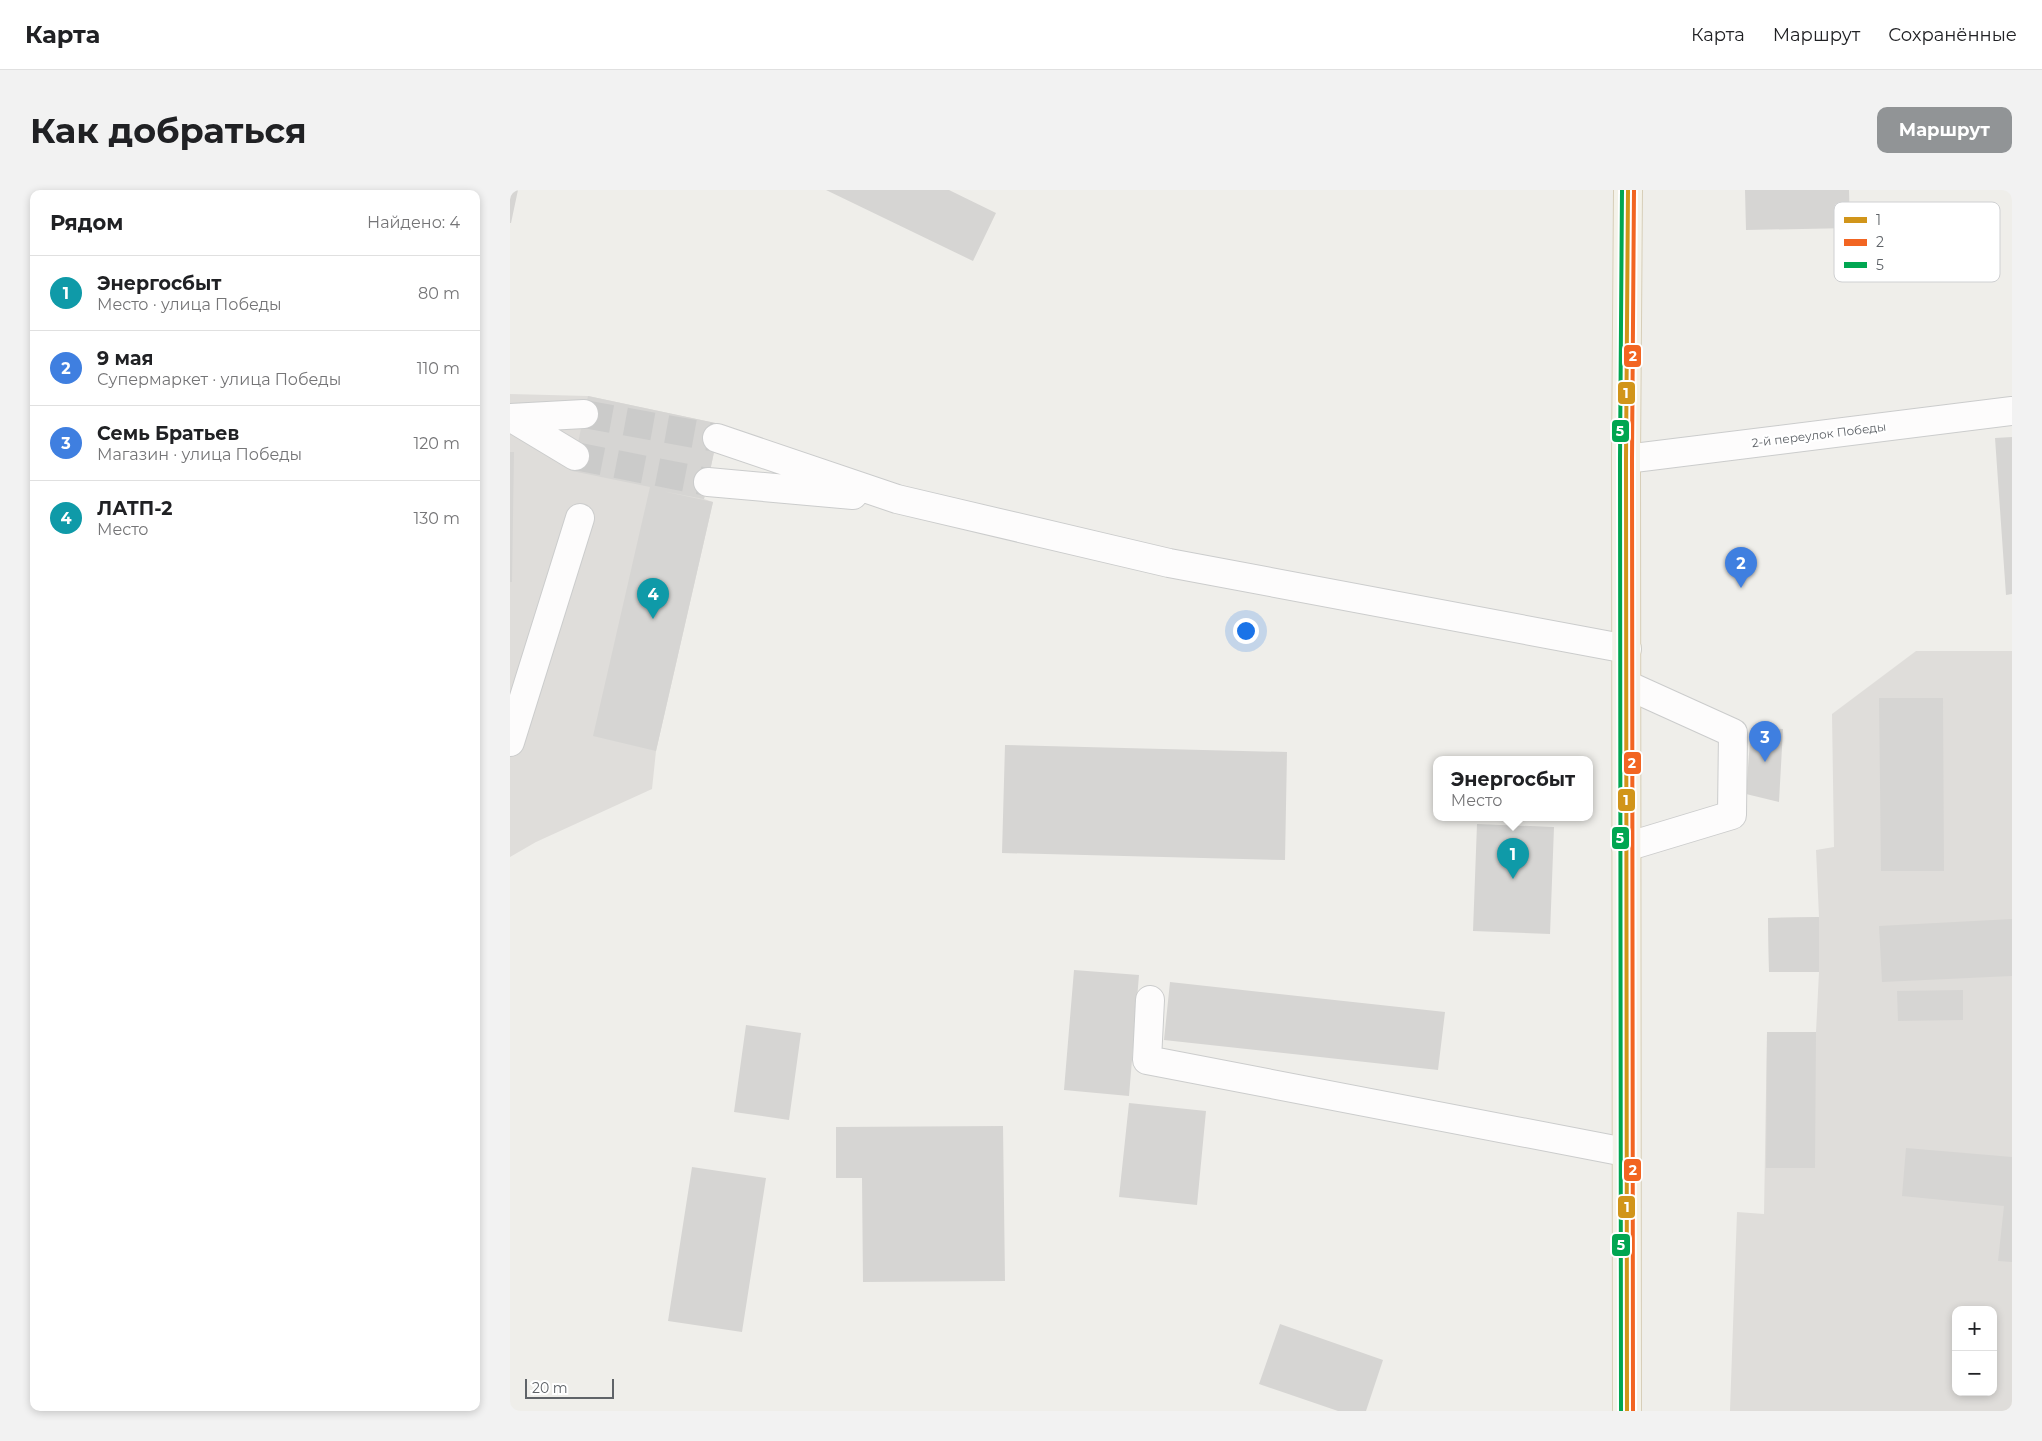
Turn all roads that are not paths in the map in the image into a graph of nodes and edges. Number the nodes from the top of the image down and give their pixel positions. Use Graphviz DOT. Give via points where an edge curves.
graph roads {
  1 [pos="1628,190"];
  2 [pos="2012,411"];
  3 [pos="584,414"];
  4 [pos="511,418"];
  5 [pos="717,438"];
  6 [pos="575,456"];
  7 [pos="1626,459"];
  8 [pos="708,482"];
  9 [pos="897,499"];
  10 [pos="580,518"];
  11 [pos="1627,649"];
  12 [pos="1627,685"];
  13 [pos="510,742"];
  14 [pos="1626,847"];
  15 [pos="1150,1000"];
  16 [pos="1625,1152"];
  17 [pos="1627,1411"];
  1 -- 7 [label="main road"];
  2 -- 7 [label="street, 2-й переулок Победы"];
  3 -- 4 [label="street"];
  4 -- 6 [label="street"];
  5 -- 9 [label="street"];
  7 -- 11 [label="main road"];
  8 -- 9 [label="street"];
  9 -- 11 [label="street" via="1168,563"];
  10 -- 13 [label="street"];
  11 -- 12 [label="main road"];
  12 -- 14 [label="main road"];
  12 -- 14 [label="street" via="1733,732 1732,815"];
  14 -- 16 [label="main road"];
  15 -- 16 [label="street" via="1148,1060"];
  16 -- 17 [label="main road"];
}
